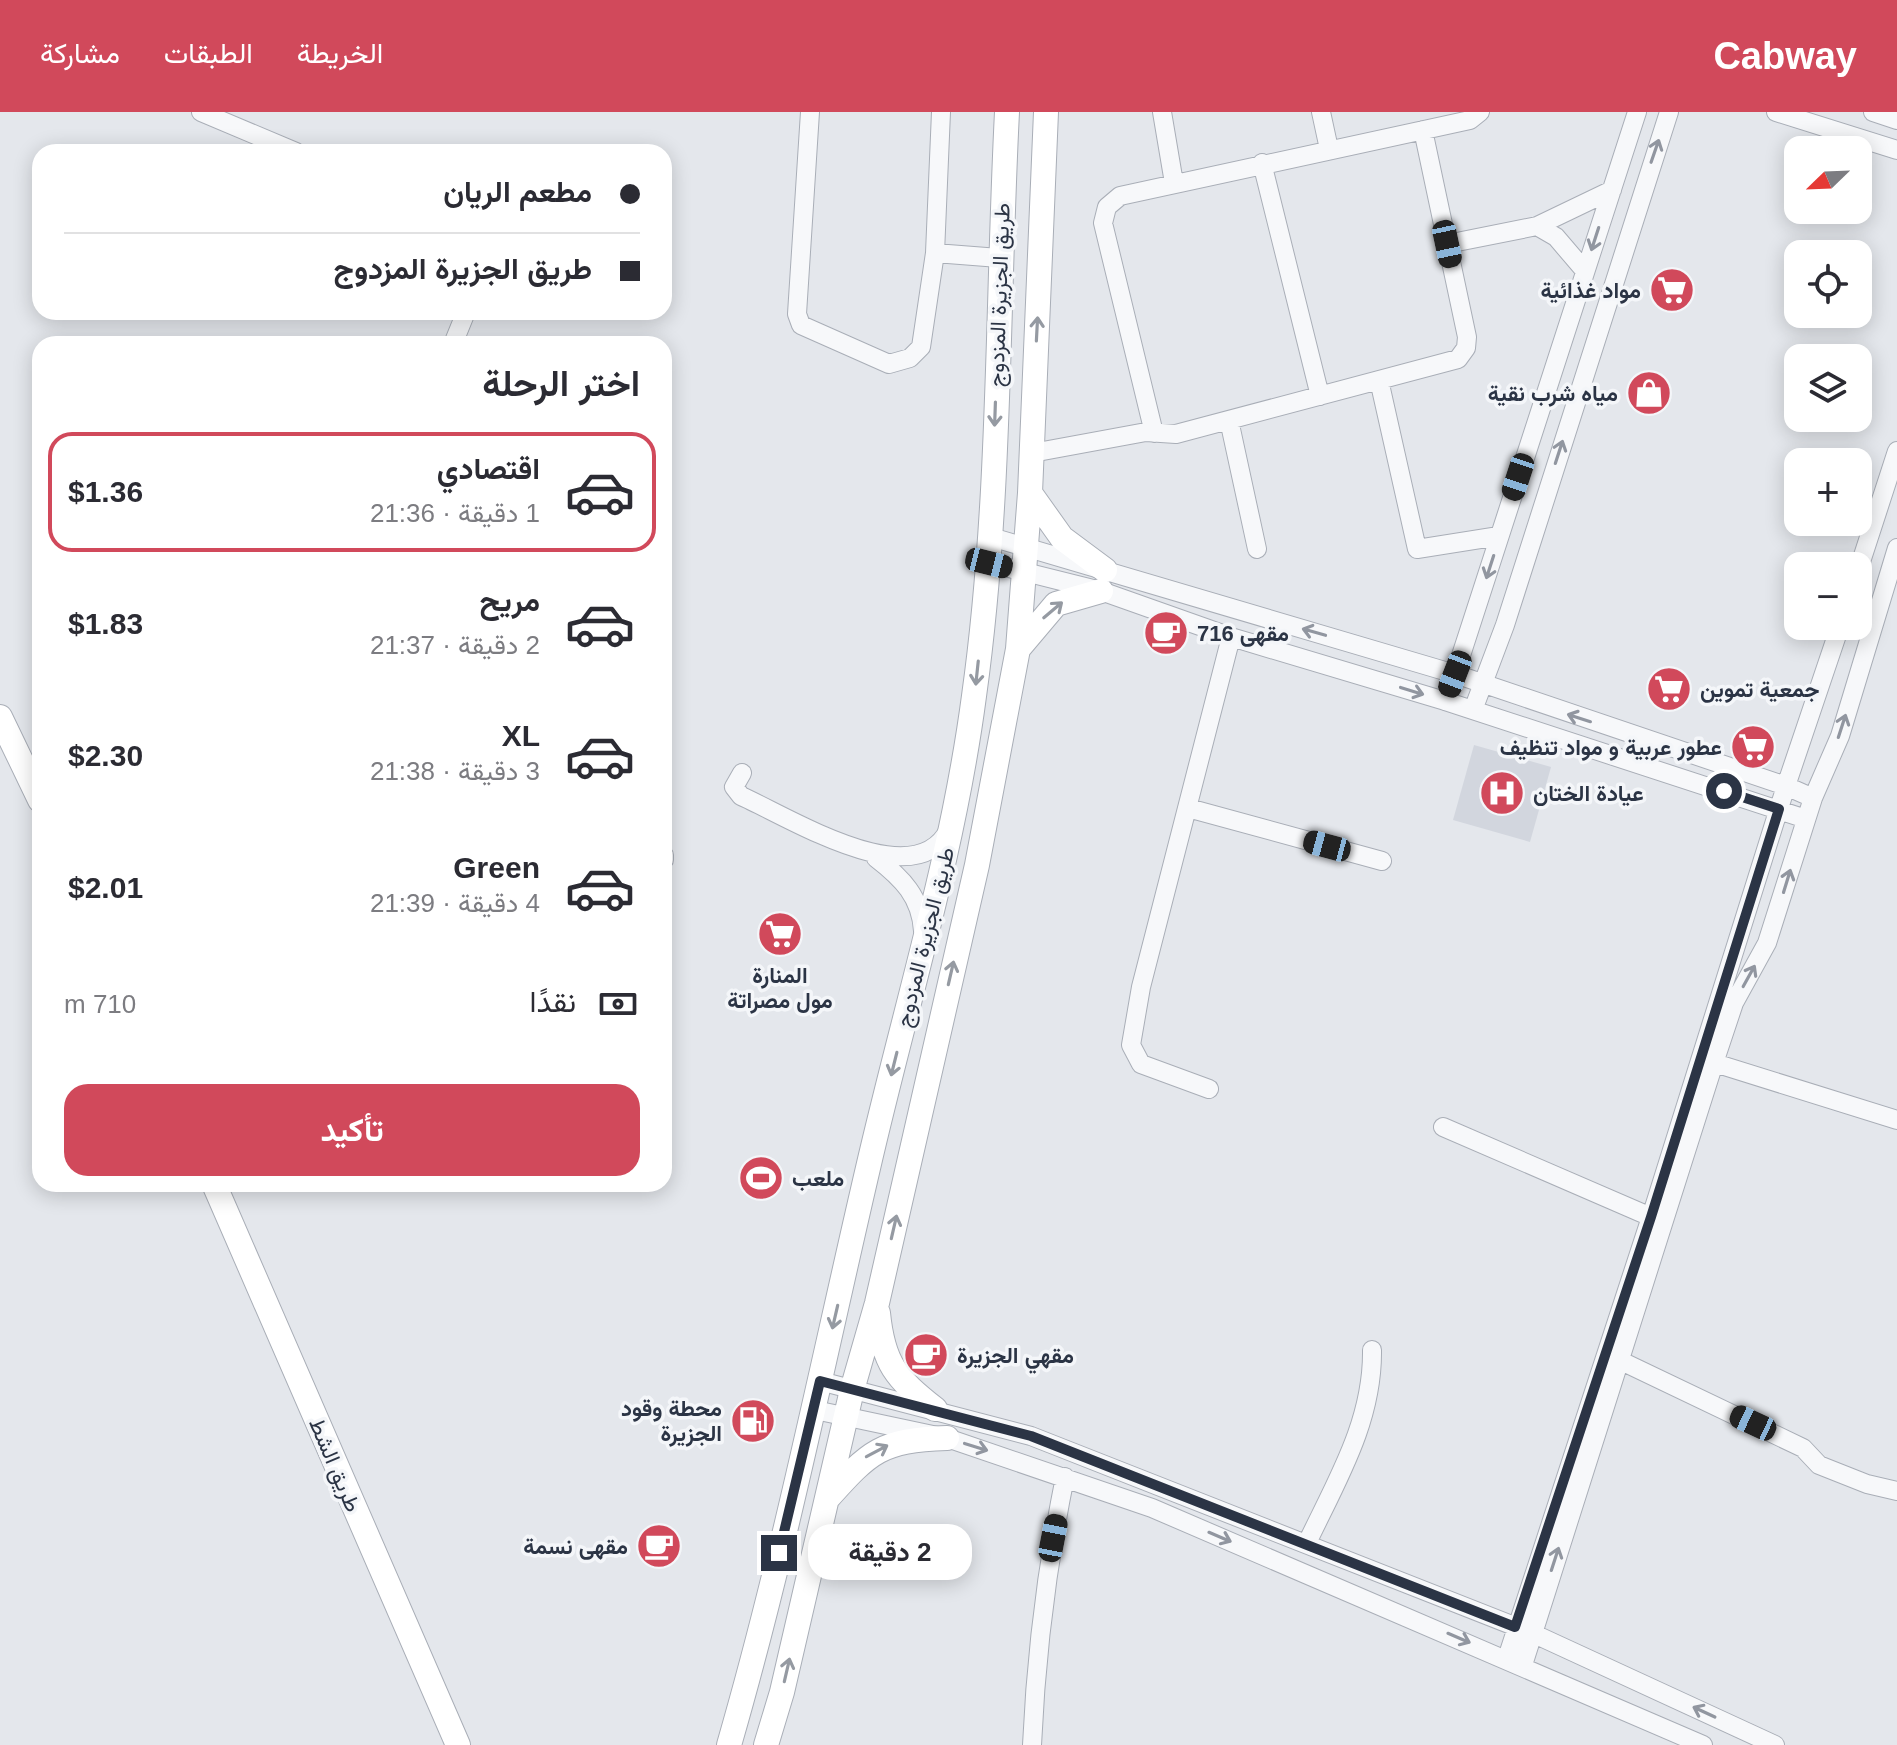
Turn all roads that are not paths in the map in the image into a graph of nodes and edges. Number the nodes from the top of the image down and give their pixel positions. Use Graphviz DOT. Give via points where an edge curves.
graph roads {
  1 [pos="201,112"];
  2 [pos="810,112"];
  3 [pos="941,112"];
  4 [pos="1007,112"];
  5 [pos="1046,112"];
  6 [pos="1162,112"];
  7 [pos="1321,112"];
  8 [pos="1480,112"];
  9 [pos="1637,112"];
  10 [pos="1669,112"];
  11 [pos="1776,112"];
  12 [pos="1873,112"];
  13 [pos="1897,120"];
  14 [pos="1423,130"];
  15 [pos="277,144"];
  16 [pos="1329,149"];
  17 [pos="1897,150"];
  18 [pos="1262,163"];
  19 [pos="1174,183"];
  20 [pos="1612,190"];
  21 [pos="1537,226"];
  22 [pos="1447,244"];
  23 [pos="935,253"];
  24 [pos="999,258"];
  25 [pos="1585,271"];
  26 [pos="1379,380"];
  27 [pos="1320,396"];
  28 [pos="1229,420"];
  29 [pos="1154,433"];
  30 [pos="1897,451"];
  31 [pos="1032,453"];
  32 [pos="1030,493"];
  33 [pos="1499,536"];
  34 [pos="991,537"];
  35 [pos="1027,546"];
  36 [pos="1897,548"];
  37 [pos="1257,549"];
  38 [pos="1864,552"];
  39 [pos="989,563"];
  40 [pos="1025,572"];
  41 [pos="1103,580"];
  42 [pos="1231,637"];
  43 [pos="1835,640"];
  44 [pos="1018,649"];
  45 [pos="1455,674"];
  46 [pos="1481,685"];
  47 [pos="1445,701"];
  48 [pos="1473,710"];
  49 [pos="0,717"];
  50 [pos="742,773"];
  51 [pos="32,783"];
  52 [pos="1786,786"];
  53 [pos="1813,798"];
  54 [pos="1188,808"];
  55 [pos="1779,809"];
  56 [pos="1806,819"];
  57 [pos="952,823"];
  58 [pos="871,854"];
  59 [pos="1382,861"];
  60 [pos="921,959"];
  61 [pos="1707,1061"];
  62 [pos="1209,1089"];
  63 [pos="1897,1120"];
  64 [pos="1443,1127"];
  65 [pos="217,1192"];
  66 [pos="1651,1217"];
  67 [pos="877,1303"];
  68 [pos="1372,1350"];
  69 [pos="1619,1360"];
  70 [pos="820,1381"];
  71 [pos="852,1390"];
  72 [pos="935,1409"];
  73 [pos="815,1410"];
  74 [pos="845,1417"];
  75 [pos="947,1438"];
  76 [pos="1065,1477"];
  77 [pos="1897,1491"];
  78 [pos="826,1501"];
  79 [pos="1307,1543"];
  80 [pos="1523,1630"];
  81 [pos="1515,1661"];
  82 [pos="458,1745"];
  83 [pos="729,1745"];
  84 [pos="766,1745"];
  85 [pos="1032,1745"];
  86 [pos="1703,1745"];
  87 [pos="1775,1745"];
  1 -- 15 [label="street"];
  2 -- 23 [label="street" via="797,314 801,325 889,364 910,358 921,347"];
  3 -- 23 [label="street"];
  4 -- 24 [label="main road, طريق الجزيرة المزدوج"];
  31 -- 5 [label="main road, طريق الجزيرة المزدوج, one-way"];
  6 -- 19 [label="street"];
  7 -- 16 [label="street"];
  8 -- 14 [label="street" via="1470,120"];
  9 -- 20 [label="street"];
  46 -- 10 [label="street, one-way" via="1505,625"];
  11 -- 17 [label="street"];
  12 -- 13 [label="street"];
  14 -- 16 [label="street"];
  14 -- 22 [label="street"];
  16 -- 18 [label="street"];
  18 -- 19 [label="street"];
  18 -- 27 [label="street"];
  19 -- 29 [label="street" via="1120,196 1107,207 1103,223"];
  20 -- 21 [label="street"];
  20 -- 25 [label="street, one-way"];
  21 -- 22 [label="street"];
  21 -- 25 [label="street" via="1556,237"];
  22 -- 26 [label="street" via="1466,348 1452,362"];
  23 -- 24 [label="street"];
  24 -- 34 [label="main road, طريق الجزيرة المزدوج, one-way"];
  25 -- 33 [label="street"];
  26 -- 27 [label="street"];
  26 -- 33 [label="street" via="1417,549"];
  27 -- 28 [label="street"];
  28 -- 29 [label="street" via="1169,435"];
  28 -- 37 [label="street"];
  29 -- 31 [label="street"];
  30 -- 38 [label="street"];
  31 -- 32 [label="main road, طريق الجزيرة المزدوج"];
  32 -- 35 [label="main road, طريق الجزيرة المزدوج"];
  32 -- 41 [label="main road" via="1062,538"];
  33 -- 45 [label="street, one-way"];
  34 -- 35 [label="street"];
  34 -- 39 [label="main road, طريق الجزيرة المزدوج"];
  35 -- 40 [label="main road, طريق الجزيرة المزدوج"];
  35 -- 41 [label="street"];
  53 -- 36 [label="street, one-way" via="1840,736"];
  39 -- 40 [label="street"];
  39 -- 57 [label="main road, طريق الجزيرة المزدوج, one-way" via="974,698"];
  40 -- 41 [label="street"];
  40 -- 44 [label="main road, طريق الجزيرة المزدوج"];
  41 -- 42 [label="street"];
  44 -- 41 [label="main road, one-way" via="1056,604"];
  45 -- 41 [label="street, one-way"];
  42 -- 47 [label="street, one-way"];
  42 -- 54 [label="street"];
  43 -- 52 [label="street"];
  67 -- 44 [label="main road, طريق الجزيرة المزدوج, one-way" via="977,865"];
  45 -- 46 [label="street"];
  45 -- 47 [label="street"];
  46 -- 48 [label="street"];
  52 -- 46 [label="street, one-way"];
  47 -- 48 [label="street"];
  48 -- 55 [label="street"];
  49 -- 51 [label="main road"];
  50 -- 58 [label="street" via="734,787 741,796"];
  52 -- 53 [label="street"];
  52 -- 55 [label="street"];
  53 -- 56 [label="street"];
  54 -- 59 [label="street"];
  54 -- 62 [label="street" via="1131,1045 1141,1064"];
  55 -- 56 [label="street"];
  55 -- 61 [label="street"];
  61 -- 56 [label="street, one-way" via="1767,943"];
  57 -- 58 [label="street" via="938,845 914,857"];
  57 -- 60 [label="main road, طريق الجزيرة المزدوج"];
  58 -- 60 [label="street" via="897,874 916,900 922,916"];
  60 -- 70 [label="main road, طريق الجزيرة المزدوج, one-way"];
  61 -- 63 [label="street"];
  61 -- 66 [label="street"];
  61 -- 69 [label="street"];
  64 -- 66 [label="street"];
  65 -- 82 [label="main road, طريق الشط"];
  66 -- 80 [label="street"];
  67 -- 71 [label="main road, طريق الجزيرة المزدوج"];
  67 -- 72 [label="main road" via="886,1359 897,1376"];
  68 -- 79 [label="street" via="1373,1381 1363,1425"];
  69 -- 77 [label="street" via="1803,1448 1819,1465"];
  80 -- 69 [label="street, one-way"];
  70 -- 71 [label="street"];
  70 -- 73 [label="main road, طريق الجزيرة المزدوج"];
  71 -- 72 [label="street"];
  71 -- 74 [label="main road, طريق الجزيرة المزدوج"];
  72 -- 79 [label="street" via="1031,1436"];
  73 -- 74 [label="street"];
  73 -- 83 [label="main road, طريق الجزيرة المزدوج"];
  74 -- 75 [label="street"];
  74 -- 78 [label="main road, طريق الجزيرة المزدوج"];
  75 -- 76 [label="street, one-way"];
  78 -- 75 [label="main road, one-way" via="869,1454 913,1439"];
  76 -- 81 [label="street, one-way" via="1152,1508"];
  76 -- 85 [label="street" via="1035,1669"];
  84 -- 78 [label="main road, طريق الجزيرة المزدوج, one-way"];
  79 -- 80 [label="street"];
  80 -- 81 [label="street"];
  87 -- 80 [label="street, one-way"];
  81 -- 86 [label="street"];
}
